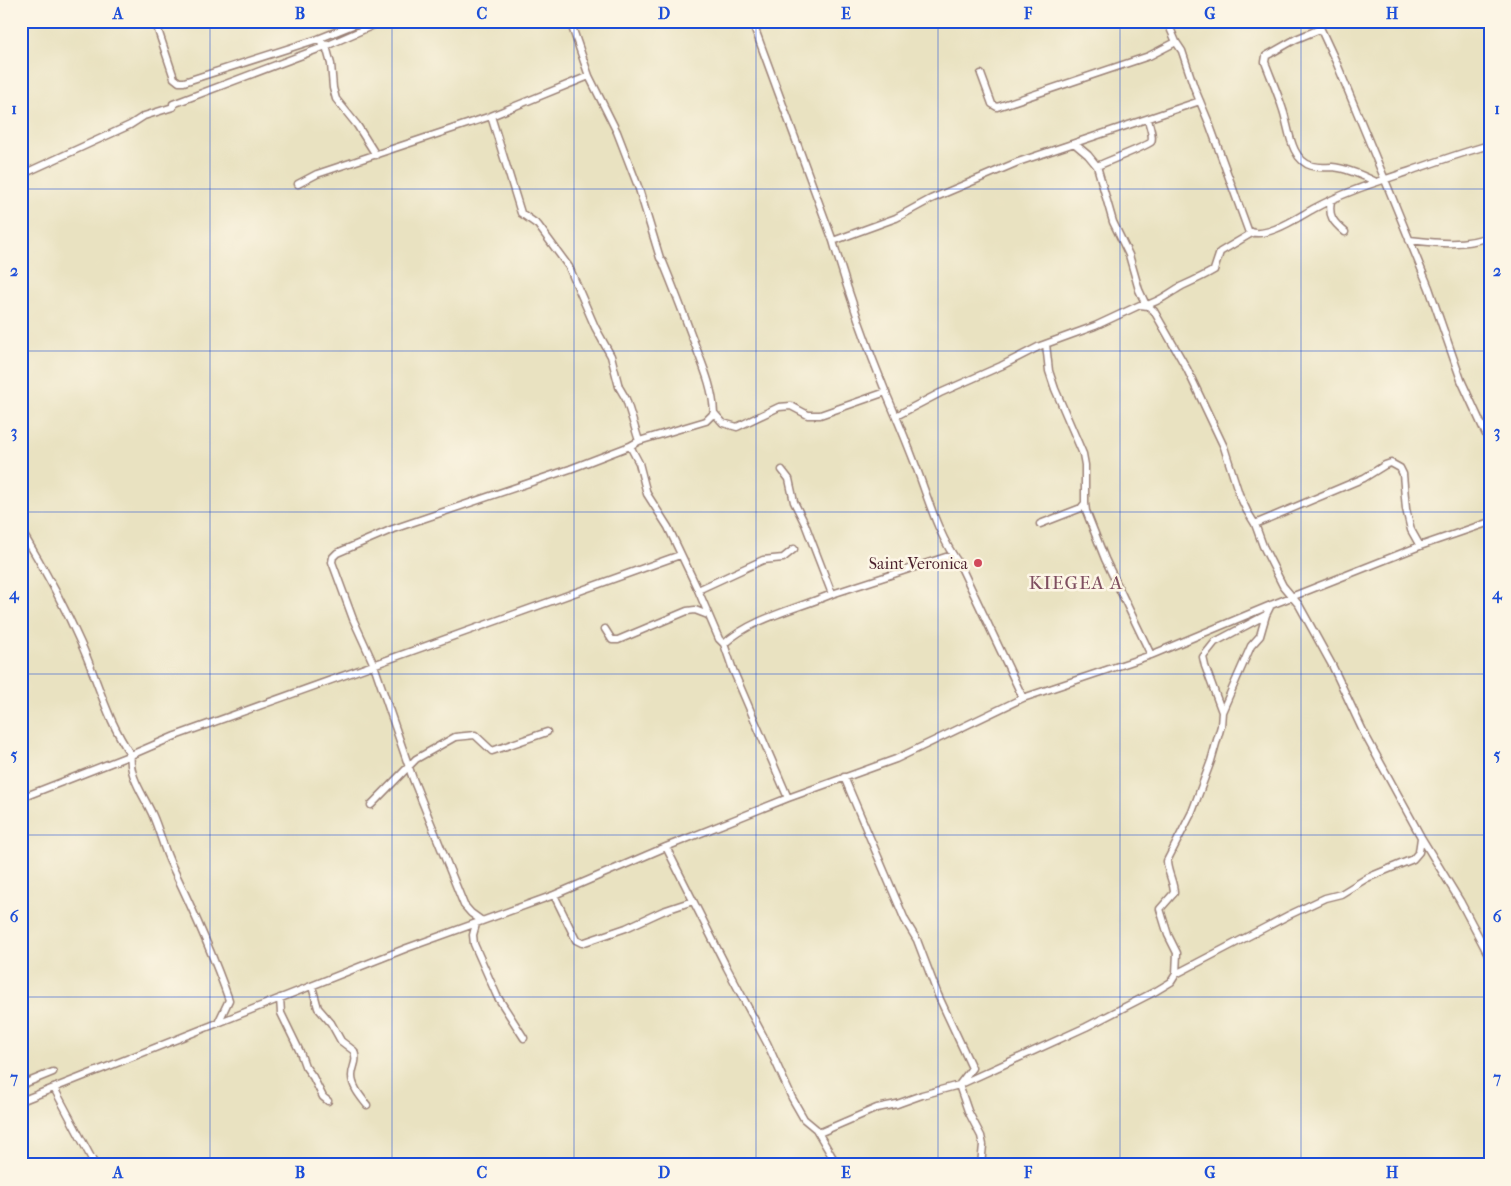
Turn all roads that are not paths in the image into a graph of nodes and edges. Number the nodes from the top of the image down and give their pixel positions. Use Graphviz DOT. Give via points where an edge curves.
graph roads {
  1 [pos="155,21"];
  2 [pos="363,21"];
  3 [pos="383,21"];
  4 [pos="570,21"];
  5 [pos="752,21"];
  6 [pos="1167,21"];
  7 [pos="1176,21"];
  8 [pos="1317,21"];
  9 [pos="1170,29"];
  10 [pos="1320,29"];
  11 [pos="318,39"];
  12 [pos="1176,42"];
  13 [pos="326,46"];
  14 [pos="981,74"];
  15 [pos="590,76"];
  16 [pos="1200,101"];
  17 [pos="491,116"];
  18 [pos="1148,119"];
  19 [pos="1075,144"];
  20 [pos="1490,145"];
  21 [pos="376,155"];
  22 [pos="1097,166"];
  23 [pos="21,175"];
  24 [pos="1385,180"];
  25 [pos="1376,182"];
  26 [pos="298,184"];
  27 [pos="1331,201"];
  28 [pos="1345,232"];
  29 [pos="1252,233"];
  30 [pos="1490,236"];
  31 [pos="1409,240"];
  32 [pos="833,241"];
  33 [pos="1143,305"];
  34 [pos="1046,344"];
  35 [pos="886,392"];
  36 [pos="714,413"];
  37 [pos="896,416"];
  38 [pos="639,441"];
  39 [pos="1490,444"];
  40 [pos="630,446"];
  41 [pos="782,470"];
  42 [pos="1085,503"];
  43 [pos="1490,522"];
  44 [pos="1040,524"];
  45 [pos="1255,524"];
  46 [pos="21,530"];
  47 [pos="1420,546"];
  48 [pos="794,549"];
  49 [pos="680,555"];
  50 [pos="952,555"];
  51 [pos="698,590"];
  52 [pos="832,594"];
  53 [pos="1293,596"];
  54 [pos="1271,605"];
  55 [pos="708,615"];
  56 [pos="1266,615"];
  57 [pos="605,629"];
  58 [pos="724,644"];
  59 [pos="1151,655"];
  60 [pos="374,665"];
  61 [pos="1024,698"];
  62 [pos="1222,712"];
  63 [pos="547,732"];
  64 [pos="131,755"];
  65 [pos="409,766"];
  66 [pos="844,777"];
  67 [pos="21,798"];
  68 [pos="788,798"];
  69 [pos="371,805"];
  70 [pos="1421,837"];
  71 [pos="666,847"];
  72 [pos="554,895"];
  73 [pos="693,901"];
  74 [pos="479,923"];
  75 [pos="1490,958"];
  76 [pos="1176,974"];
  77 [pos="312,986"];
  78 [pos="280,998"];
  79 [pos="218,1023"];
  80 [pos="524,1038"];
  81 [pos="53,1072"];
  82 [pos="21,1085"];
  83 [pos="959,1085"];
  84 [pos="54,1088"];
  85 [pos="21,1101"];
  86 [pos="328,1101"];
  87 [pos="367,1106"];
  88 [pos="819,1133"];
  89 [pos="95,1165"];
  90 [pos="837,1165"];
  91 [pos="982,1165"];
  1 -- 11 [label="street" via="174,78 179,82"];
  2 -- 11 [label="street"];
  3 -- 13 [label="street"];
  4 -- 15 [label="street"];
  5 -- 32 [label="street"];
  6 -- 9 [label="street"];
  7 -- 9 [label="street"];
  8 -- 10 [label="street"];
  9 -- 12 [label="street"];
  10 -- 24 [label="street"];
  10 -- 25 [label="street" via="1296,39 1265,59 1287,130 1298,154 1308,164 1358,173"];
  11 -- 13 [label="street"];
  12 -- 14 [label="street" via="1149,56 997,107 992,104"];
  12 -- 16 [label="street"];
  13 -- 21 [label="street" via="336,99 357,124"];
  13 -- 23 [label="street" via="144,116"];
  15 -- 17 [label="street"];
  15 -- 36 [label="street" via="639,189 660,258 677,294 711,388"];
  16 -- 18 [label="street"];
  16 -- 29 [label="street" via="1248,230"];
  17 -- 21 [label="street"];
  17 -- 38 [label="street" via="521,213 538,225 569,268 611,356"];
  18 -- 19 [label="street"];
  18 -- 22 [label="street" via="1152,138 1147,146"];
  19 -- 22 [label="street"];
  19 -- 32 [label="street" via="1018,162 931,198 896,218"];
  20 -- 24 [label="street"];
  21 -- 26 [label="street" via="317,174"];
  22 -- 33 [label="street"];
  24 -- 25 [label="street"];
  24 -- 31 [label="street"];
  25 -- 27 [label="street"];
  27 -- 28 [label="street" via="1328,212"];
  27 -- 29 [label="street" via="1276,229"];
  29 -- 33 [label="street" via="1220,252 1214,270 1155,303"];
  30 -- 31 [label="street" via="1470,242"];
  31 -- 39 [label="street" via="1461,380"];
  32 -- 35 [label="street"];
  33 -- 34 [label="street"];
  33 -- 45 [label="street" via="1154,310 1187,369 1224,447 1239,494"];
  34 -- 37 [label="street"];
  34 -- 42 [label="street" via="1055,389 1083,454"];
  35 -- 36 [label="street" via="820,415 808,415 791,406 779,406 737,427 723,424"];
  35 -- 37 [label="street"];
  36 -- 38 [label="street" via="698,424"];
  37 -- 50 [label="street"];
  38 -- 40 [label="street"];
  40 -- 49 [label="street" via="639,463 647,494 668,527"];
  40 -- 60 [label="street" via="393,529 337,553 332,562"];
  41 -- 52 [label="street" via="789,479 794,502"];
  42 -- 44 [label="street" via="1081,508"];
  42 -- 59 [label="street" via="1097,542"];
  43 -- 47 [label="street"];
  45 -- 47 [label="street" via="1364,478 1391,463 1402,471 1411,530"];
  45 -- 53 [label="street" via="1283,586"];
  46 -- 64 [label="street" via="53,585 83,648 114,727"];
  47 -- 53 [label="street"];
  48 -- 51 [label="street" via="783,558 763,560"];
  49 -- 51 [label="street"];
  49 -- 60 [label="street"];
  50 -- 52 [label="street"];
  50 -- 61 [label="street" via="960,565"];
  51 -- 55 [label="street"];
  52 -- 58 [label="street" via="758,623 737,633"];
  53 -- 54 [label="street"];
  53 -- 70 [label="street"];
  54 -- 56 [label="street"];
  54 -- 59 [label="street"];
  55 -- 57 [label="street" via="687,611 618,640 612,640"];
  55 -- 58 [label="street"];
  56 -- 62 [label="street" via="1260,636 1251,646"];
  56 -- 62 [label="street" via="1215,642 1203,657"];
  58 -- 68 [label="street"];
  59 -- 61 [label="street"];
  60 -- 64 [label="street" via="175,736"];
  60 -- 65 [label="street"];
  61 -- 66 [label="street" via="896,759"];
  62 -- 76 [label="street" via="1211,761 1192,812 1167,861 1174,894 1160,910 1177,953"];
  63 -- 65 [label="street" via="492,751 475,735 455,738"];
  64 -- 67 [label="street"];
  64 -- 79 [label="street" via="134,777 153,815 229,1000"];
  65 -- 69 [label="street"];
  65 -- 74 [label="street" via="464,905"];
  66 -- 68 [label="street"];
  66 -- 83 [label="street" via="972,1068"];
  68 -- 71 [label="street"];
  70 -- 75 [label="street"];
  70 -- 76 [label="street" via="1419,852 1412,859 1366,878 1341,894 1326,898"];
  71 -- 72 [label="street"];
  71 -- 73 [label="street"];
  72 -- 73 [label="street" via="576,940 582,943"];
  72 -- 74 [label="street"];
  73 -- 88 [label="street" via="792,1098 804,1119"];
  74 -- 77 [label="street"];
  74 -- 80 [label="street" via="473,935 474,944 497,996"];
  76 -- 83 [label="street" via="1171,982 1156,991 1086,1027"];
  77 -- 78 [label="street"];
  77 -- 87 [label="street" via="318,1008 341,1041 354,1051 353,1083"];
  78 -- 79 [label="street"];
  78 -- 86 [label="street" via="280,1013 305,1066"];
  79 -- 84 [label="street"];
  81 -- 82 [label="street"];
  83 -- 88 [label="street" via="877,1108"];
  83 -- 91 [label="street" via="981,1136"];
  84 -- 85 [label="street"];
  84 -- 89 [label="street"];
  88 -- 90 [label="street"];
}
